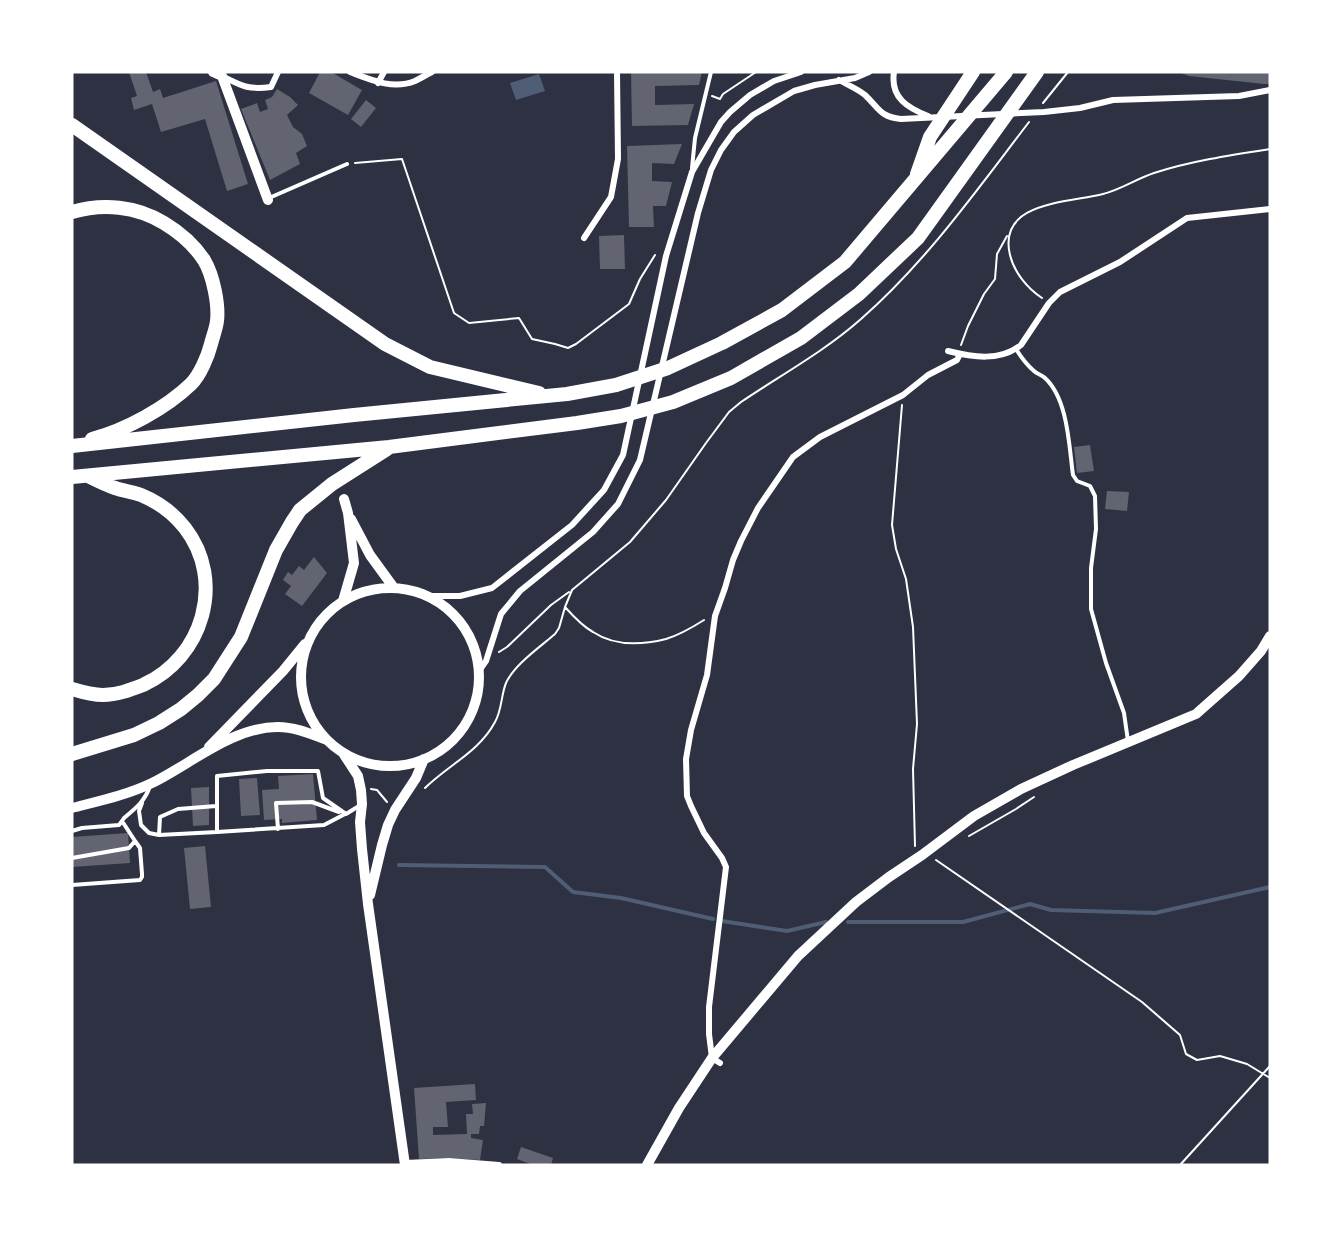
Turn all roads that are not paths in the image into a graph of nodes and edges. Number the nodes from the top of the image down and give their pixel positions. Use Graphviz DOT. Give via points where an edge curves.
graph roads {
  1 [pos="350,72"];
  2 [pos="384,72"];
  3 [pos="432,72"];
  4 [pos="617,72"];
  5 [pos="711,72"];
  6 [pos="801,72"];
  7 [pos="869,72"];
  8 [pos="894,72"];
  9 [pos="973,72"];
  10 [pos="1006,72"];
  11 [pos="1037,72"];
  12 [pos="218,74"];
  13 [pos="277,75"];
  14 [pos="839,80"];
  15 [pos="378,82"];
  16 [pos="1270,90"];
  17 [pos="932,117"];
  18 [pos="72,125"];
  19 [pos="346,164"];
  20 [pos="692,172"];
  21 [pos="914,181"];
  22 [pos="268,200"];
  23 [pos="1270,209"];
  24 [pos="72,213"];
  25 [pos="585,238"];
  26 [pos="1016,350"];
  27 [pos="948,351"];
  28 [pos="960,354"];
  29 [pos="553,396"];
  30 [pos="72,445"];
  31 [pos="389,447"];
  32 [pos="88,476"];
  33 [pos="72,477"];
  34 [pos="344,499"];
  35 [pos="348,513"];
  36 [pos="394,588"];
  37 [pos="428,596"];
  38 [pos="343,601"];
  39 [pos="1270,636"];
  40 [pos="310,637"];
  41 [pos="479,670"];
  42 [pos="72,689"];
  43 [pos="327,740"];
  44 [pos="1128,743"];
  45 [pos="341,751"];
  46 [pos="72,754"];
  47 [pos="202,754"];
  48 [pos="424,759"];
  49 [pos="152,783"];
  50 [pos="141,803"];
  51 [pos="362,804"];
  52 [pos="216,806"];
  53 [pos="72,808"];
  54 [pos="346,814"];
  55 [pos="122,821"];
  56 [pos="278,829"];
  57 [pos="72,831"];
  58 [pos="217,832"];
  59 [pos="159,836"];
  60 [pos="135,841"];
  61 [pos="72,858"];
  62 [pos="72,885"];
  63 [pos="368,904"];
  64 [pos="716,1060"];
  65 [pos="405,1164"];
  66 [pos="499,1165"];
  67 [pos="647,1165"];
  1 -- 15 [label="street"];
  2 -- 15 [label="street"];
  3 -- 15 [label="street" via="412,82"];
  4 -- 25 [label="street" via="618,159 611,196"];
  5 -- 20 [label="lane" via="695,138"];
  6 -- 20 [label="street" via="762,88 730,112"];
  7 -- 14 [label="street"];
  8 -- 17 [label="street" via="900,98 910,108"];
  9 -- 21 [label="highway" via="930,137"];
  10 -- 21 [label="highway"];
  11 -- 31 [label="highway" via="918,238 867,286 801,338 731,378 674,402 577,423"];
  12 -- 13 [label="street" via="246,88 258,89 271,87"];
  12 -- 22 [label="street"];
  14 -- 17 [label="street" via="863,93 882,114 891,118"];
  14 -- 41 [label="street" via="794,91 753,115 721,150 698,213 640,460 618,504 593,532 520,591 501,614 486,661"];
  16 -- 17 [label="street" via="1239,96 1113,100 1044,112"];
  18 -- 29 [label="highway" via="385,344 430,367"];
  19 -- 22 [label="lane"];
  20 -- 37 [label="street" via="666,256 623,455 604,490 572,525 492,588 460,596"];
  21 -- 29 [label="highway" via="845,262 782,310 722,344 668,368 616,385"];
  23 -- 26 [label="street" via="1187,218 1120,262 1059,292"];
  24 -- 30 [label="highway" via="86,208 118,207 151,215 179,232 204,261 216,291 217,321 208,356 192,382 136,422"];
  26 -- 28 [label="street" via="984,357"];
  26 -- 44 [label="lane" via="1057,394 1065,417 1073,475 1090,486 1095,496 1091,609 1124,713"];
  27 -- 28 [label="street"];
  28 -- 64 [label="street" via="957,360 928,375 903,395 820,437 793,457 758,508 733,560 715,615 707,675 686,759 687,796 704,834 726,867 709,1007 709,1034"];
  29 -- 30 [label="highway"];
  31 -- 32 [label="highway"];
  31 -- 46 [label="highway" via="300,510 276,550 241,637 206,687 159,723"];
  32 -- 33 [label="highway"];
  32 -- 42 [label="highway" via="157,503 184,527 200,555 205,602 189,646 151,681 104,695"];
  34 -- 35 [label="street"];
  35 -- 36 [label="street" via="370,555"];
  35 -- 38 [label="street" via="354,563"];
  36 -- 37 [label="street"];
  36 -- 38 [label="street" via="359,593"];
  37 -- 41 [label="street" via="464,626"];
  38 -- 40 [label="street"];
  39 -- 44 [label="street" via="1239,676 1196,714"];
  40 -- 43 [label="street" via="302,660 303,694 308,711"];
  40 -- 47 [label="street"];
  41 -- 48 [label="street" via="476,702 466,723 451,742"];
  43 -- 45 [label="street"];
  43 -- 47 [label="street" via="294,728 265,728 241,734"];
  44 -- 64 [label="street" via="1021,789 974,816 856,902 798,956"];
  45 -- 48 [label="street" via="382,765"];
  45 -- 51 [label="street" via="358,777"];
  47 -- 49 [label="street"];
  48 -- 63 [label="street" via="388,825"];
  49 -- 50 [label="lane"];
  49 -- 53 [label="street"];
  50 -- 55 [label="lane"];
  50 -- 59 [label="lane" via="141,825"];
  51 -- 54 [label="lane"];
  51 -- 63 [label="street" via="360,822"];
  52 -- 54 [label="lane" via="217,777 267,771 318,771 323,798"];
  52 -- 58 [label="lane"];
  52 -- 59 [label="lane" via="178,809 160,817"];
  54 -- 56 [label="lane" via="324,825"];
  54 -- 56 [label="lane" via="312,802 276,803"];
  55 -- 57 [label="lane" via="119,825"];
  55 -- 60 [label="lane"];
  56 -- 58 [label="lane"];
  58 -- 59 [label="lane"];
  60 -- 61 [label="lane" via="129,848"];
  60 -- 62 [label="lane" via="140,848 140,880"];
  63 -- 65 [label="street"];
  64 -- 67 [label="street" via="679,1108"];
  65 -- 66 [label="street" via="449,1161"];
}
